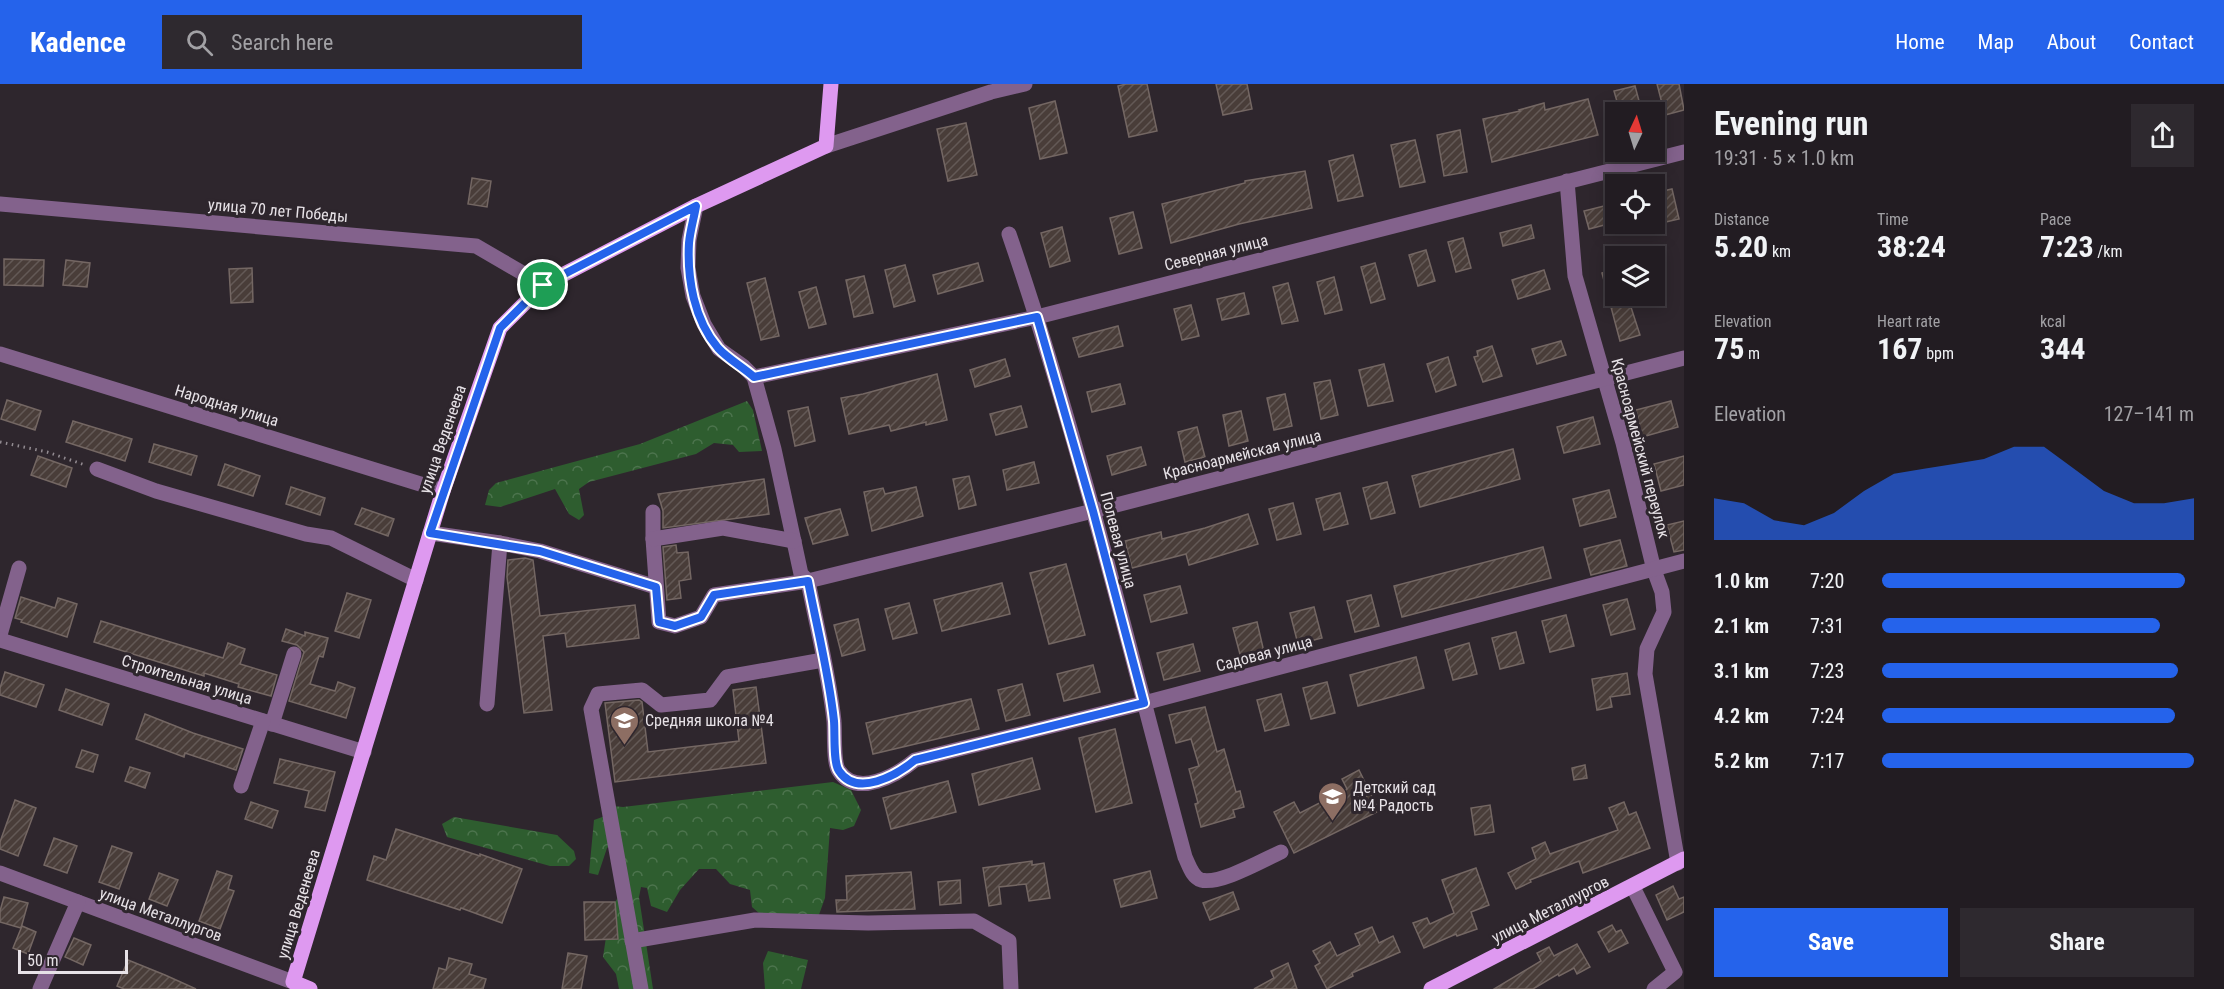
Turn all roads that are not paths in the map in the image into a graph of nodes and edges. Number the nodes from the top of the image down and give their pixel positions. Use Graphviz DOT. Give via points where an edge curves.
graph roads {
  1 [pos="831,84"];
  2 [pos="1025,84"];
  3 [pos="826,146"];
  4 [pos="1684,152"];
  5 [pos="1567,181"];
  6 [pos="0,204"];
  7 [pos="696,206"];
  8 [pos="1009,234"];
  9 [pos="543,285"];
  10 [pos="1037,317"];
  11 [pos="0,354"];
  12 [pos="1684,358"];
  13 [pos="754,377"];
  14 [pos="1604,380"];
  15 [pos="97,469"];
  16 [pos="443,491"];
  17 [pos="1093,511"];
  18 [pos="653,512"];
  19 [pos="430,533"];
  20 [pos="653,539"];
  21 [pos="794,541"];
  22 [pos="500,543"];
  23 [pos="1684,561"];
  24 [pos="19,568"];
  25 [pos="1654,570"];
  26 [pos="416,580"];
  27 [pos="808,581"];
  28 [pos="656,587"];
  29 [pos="0,635"];
  30 [pos="0,640"];
  31 [pos="294,654"];
  32 [pos="823,660"];
  33 [pos="1144,703"];
  34 [pos="487,704"];
  35 [pos="267,722"];
  36 [pos="364,752"];
  37 [pos="242,786"];
  38 [pos="1281,852"];
  39 [pos="1681,861"];
  40 [pos="0,873"];
  41 [pos="1633,887"];
  42 [pos="78,902"];
  43 [pos="632,941"];
  44 [pos="293,982"];
  45 [pos="40,989"];
  46 [pos="310,989"];
  47 [pos="641,989"];
  48 [pos="1011,989"];
  49 [pos="1431,989"];
  50 [pos="1654,989"];
  1 -- 3 [label="main road"];
  2 -- 3 [label="street"];
  3 -- 7 [label="main road, улица Веденеева"];
  4 -- 5 [label="street, Северная улица"];
  5 -- 10 [label="street, Северная улица"];
  5 -- 14 [label="street, Красноармейский переулок" via="1575,276"];
  6 -- 9 [label="street, улица 70 лет Победы" via="476,246"];
  7 -- 9 [label="main road, улица Веденеева"];
  7 -- 13 [label="street" via="688,268 693,296 719,349"];
  8 -- 10 [label="street, Полевая улица"];
  9 -- 16 [label="main road, улица Веденеева" via="500,328"];
  10 -- 13 [label="street, Северная улица"];
  10 -- 17 [label="street, Полевая улица"];
  11 -- 16 [label="street, Народная улица"];
  12 -- 14 [label="street, Красноармейская улица"];
  13 -- 21 [label="street"];
  14 -- 17 [label="street, Красноармейская улица"];
  14 -- 25 [label="street, Красноармейский переулок"];
  15 -- 26 [label="street" via="156,490 331,538"];
  16 -- 19 [label="main road, улица Веденеева"];
  17 -- 27 [label="street, Красноармейская улица"];
  17 -- 33 [label="street, Полевая улица"];
  18 -- 20 [label="street"];
  19 -- 22 [label="street"];
  19 -- 26 [label="main road, улица Веденеева"];
  20 -- 21 [label="street" via="723,528"];
  20 -- 28 [label="street"];
  21 -- 27 [label="street" via="801,574"];
  22 -- 28 [label="street" via="540,551"];
  22 -- 34 [label="street"];
  23 -- 25 [label="street, Садовая улица"];
  24 -- 29 [label="street"];
  25 -- 33 [label="street, Садовая улица"];
  25 -- 39 [label="street, Красноармейский переулок" via="1664,612 1647,649 1645,674"];
  26 -- 36 [label="main road, улица Веденеева"];
  27 -- 28 [label="street, Красноармейская улица" via="714,595 701,617 675,626 659,622"];
  27 -- 32 [label="street"];
  30 -- 35 [label="street, Строительная улица"];
  31 -- 35 [label="street"];
  32 -- 33 [label="street, Садовая улица" via="834,720 837,769 857,784 889,777 915,760"];
  32 -- 43 [label="street" via="727,677 710,700 661,705 642,690 598,694 591,709"];
  33 -- 38 [label="street, Полевая улица" via="1192,872 1200,879 1213,880"];
  35 -- 36 [label="street, Строительная улица"];
  35 -- 37 [label="street"];
  36 -- 44 [label="main road, улица Веденеева"];
  39 -- 41 [label="main road, улица Металлургов"];
  40 -- 42 [label="street, улица Металлургов"];
  41 -- 49 [label="main road, улица Металлургов"];
  41 -- 50 [label="street" via="1676,972"];
  42 -- 44 [label="street, улица Металлургов"];
  42 -- 45 [label="street"];
  43 -- 47 [label="street"];
  43 -- 48 [label="street" via="755,920 974,921 1009,941"];
  44 -- 46 [label="main road, улица Металлургов"];
}
